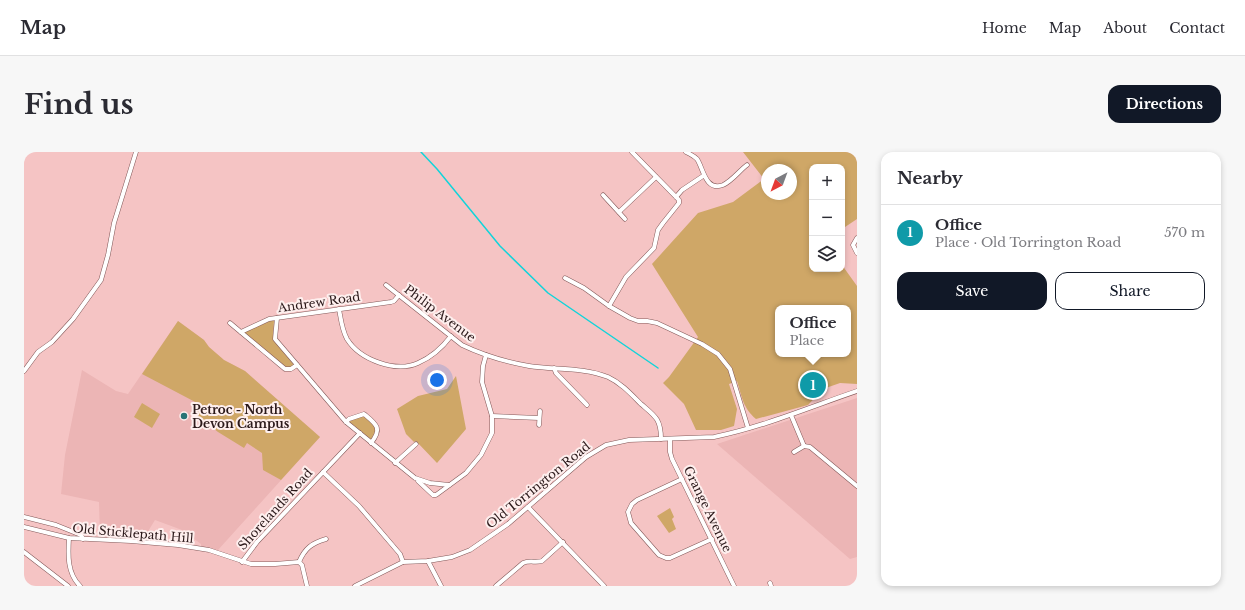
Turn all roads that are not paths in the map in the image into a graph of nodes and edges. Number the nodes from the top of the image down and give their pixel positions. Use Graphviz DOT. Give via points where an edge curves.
graph roads {
  1 [pos="136,152"];
  2 [pos="632,152"];
  3 [pos="686,152"];
  4 [pos="747,165"];
  5 [pos="703,176"];
  6 [pos="656,177"];
  7 [pos="603,195"];
  8 [pos="676,197"];
  9 [pos="619,212"];
  10 [pos="625,219"];
  11 [pos="857,238"];
  12 [pos="857,253"];
  13 [pos="565,278"];
  14 [pos="386,285"];
  15 [pos="399,295"];
  16 [pos="609,306"];
  17 [pos="339,309"];
  18 [pos="277,318"];
  19 [pos="230,323"];
  20 [pos="241,332"];
  21 [pos="451,336"];
  22 [pos="486,356"];
  23 [pos="297,365"];
  24 [pos="554,368"];
  25 [pos="24,371"];
  26 [pos="857,391"];
  27 [pos="587,405"];
  28 [pos="540,411"];
  29 [pos="791,415"];
  30 [pos="492,416"];
  31 [pos="539,418"];
  32 [pos="346,422"];
  33 [pos="539,425"];
  34 [pos="748,428"];
  35 [pos="360,433"];
  36 [pos="661,439"];
  37 [pos="670,439"];
  38 [pos="371,443"];
  39 [pos="416,444"];
  40 [pos="804,446"];
  41 [pos="794,452"];
  42 [pos="395,463"];
  43 [pos="323,472"];
  44 [pos="415,478"];
  45 [pos="682,479"];
  46 [pos="449,485"];
  47 [pos="857,486"];
  48 [pos="528,507"];
  49 [pos="24,516"];
  50 [pos="24,527"];
  51 [pos="69,538"];
  52 [pos="327,538"];
  53 [pos="83,539"];
  54 [pos="712,539"];
  55 [pos="563,542"];
  56 [pos="24,552"];
  57 [pos="428,561"];
  58 [pos="242,562"];
  59 [pos="299,562"];
  60 [pos="403,562"];
  61 [pos="733,585"];
  62 [pos="68,586"];
  63 [pos="80,586"];
  64 [pos="307,586"];
  65 [pos="355,586"];
  66 [pos="441,586"];
  67 [pos="496,586"];
  68 [pos="604,586"];
  1 -- 25 [label="street" via="114,223 101,280 73,319 52,342 38,352"];
  2 -- 6 [label="street"];
  3 -- 5 [label="street" via="697,159"];
  4 -- 5 [label="street" via="723,185 710,183"];
  5 -- 8 [label="street"];
  6 -- 8 [label="street"];
  6 -- 9 [label="street"];
  7 -- 9 [label="street"];
  8 -- 16 [label="street" via="679,203 662,222 654,248 626,277"];
  9 -- 10 [label="street"];
  11 -- 12 [label="street" via="853,245"];
  13 -- 16 [label="street"];
  14 -- 15 [label="street, Philip Avenue"];
  15 -- 17 [label="street, Andrew Road" via="391,302"];
  15 -- 21 [label="street, Philip Avenue"];
  16 -- 34 [label="street" via="638,321 658,323 718,354 730,369"];
  17 -- 18 [label="street, Andrew Road"];
  17 -- 21 [label="street" via="342,329 351,345 362,354 383,364 417,364 434,355"];
  18 -- 20 [label="street, Andrew Road"];
  18 -- 23 [label="street" via="275,339"];
  19 -- 20 [label="street"];
  20 -- 23 [label="street" via="284,369 291,369"];
  21 -- 22 [label="street, Philip Avenue" via="462,345"];
  22 -- 24 [label="street, Philip Avenue" via="529,366"];
  22 -- 30 [label="street" via="482,382"];
  23 -- 32 [label="street"];
  24 -- 27 [label="street"];
  24 -- 36 [label="street, Philip Avenue" via="595,373 619,384 658,421"];
  26 -- 29 [label="street, Old Torrington Road"];
  28 -- 31 [label="street"];
  29 -- 34 [label="street, Old Torrington Road"];
  29 -- 40 [label="street"];
  30 -- 31 [label="street"];
  30 -- 46 [label="street" via="492,433 486,448 466,473"];
  31 -- 33 [label="street"];
  32 -- 35 [label="street"];
  32 -- 38 [label="street" via="364,414 376,424 376,437"];
  34 -- 37 [label="street, Old Torrington Road" via="714,437"];
  35 -- 38 [label="street"];
  35 -- 43 [label="street"];
  36 -- 37 [label="street, Old Torrington Road"];
  36 -- 48 [label="street, Old Torrington Road" via="629,440 602,447 586,457"];
  37 -- 45 [label="street, Grange Avenue" via="672,459"];
  38 -- 42 [label="street"];
  39 -- 42 [label="street"];
  40 -- 41 [label="street"];
  40 -- 47 [label="street" via="814,450"];
  42 -- 44 [label="street"];
  43 -- 58 [label="street, Shorelands Road"];
  43 -- 60 [label="street, Shorelands Road" via="364,511 400,554"];
  44 -- 46 [label="street"];
  44 -- 46 [label="street" via="434,496"];
  45 -- 54 [label="street, Grange Avenue"];
  45 -- 54 [label="street" via="632,504 628,512 631,523 659,555 666,558"];
  48 -- 55 [label="street"];
  48 -- 57 [label="street, Old Torrington Road" via="470,550"];
  49 -- 53 [label="street" via="56,525 81,535"];
  50 -- 51 [label="street, Old Sticklepath Hill"];
  51 -- 53 [label="street, Old Sticklepath Hill"];
  51 -- 63 [label="street" via="68,563 72,575"];
  52 -- 59 [label="street" via="306,548"];
  53 -- 58 [label="street, Old Sticklepath Hill" via="178,545 209,550"];
  54 -- 61 [label="street, Grange Avenue"];
  55 -- 67 [label="street" via="542,561 523,563"];
  55 -- 68 [label="street"];
  56 -- 62 [label="street"];
  57 -- 60 [label="street, Old Torrington Road"];
  57 -- 66 [label="street"];
  58 -- 59 [label="street, Old Sticklepath Hill" via="263,565"];
  59 -- 64 [label="street"];
  60 -- 65 [label="street, Old Torrington Road"];
}
